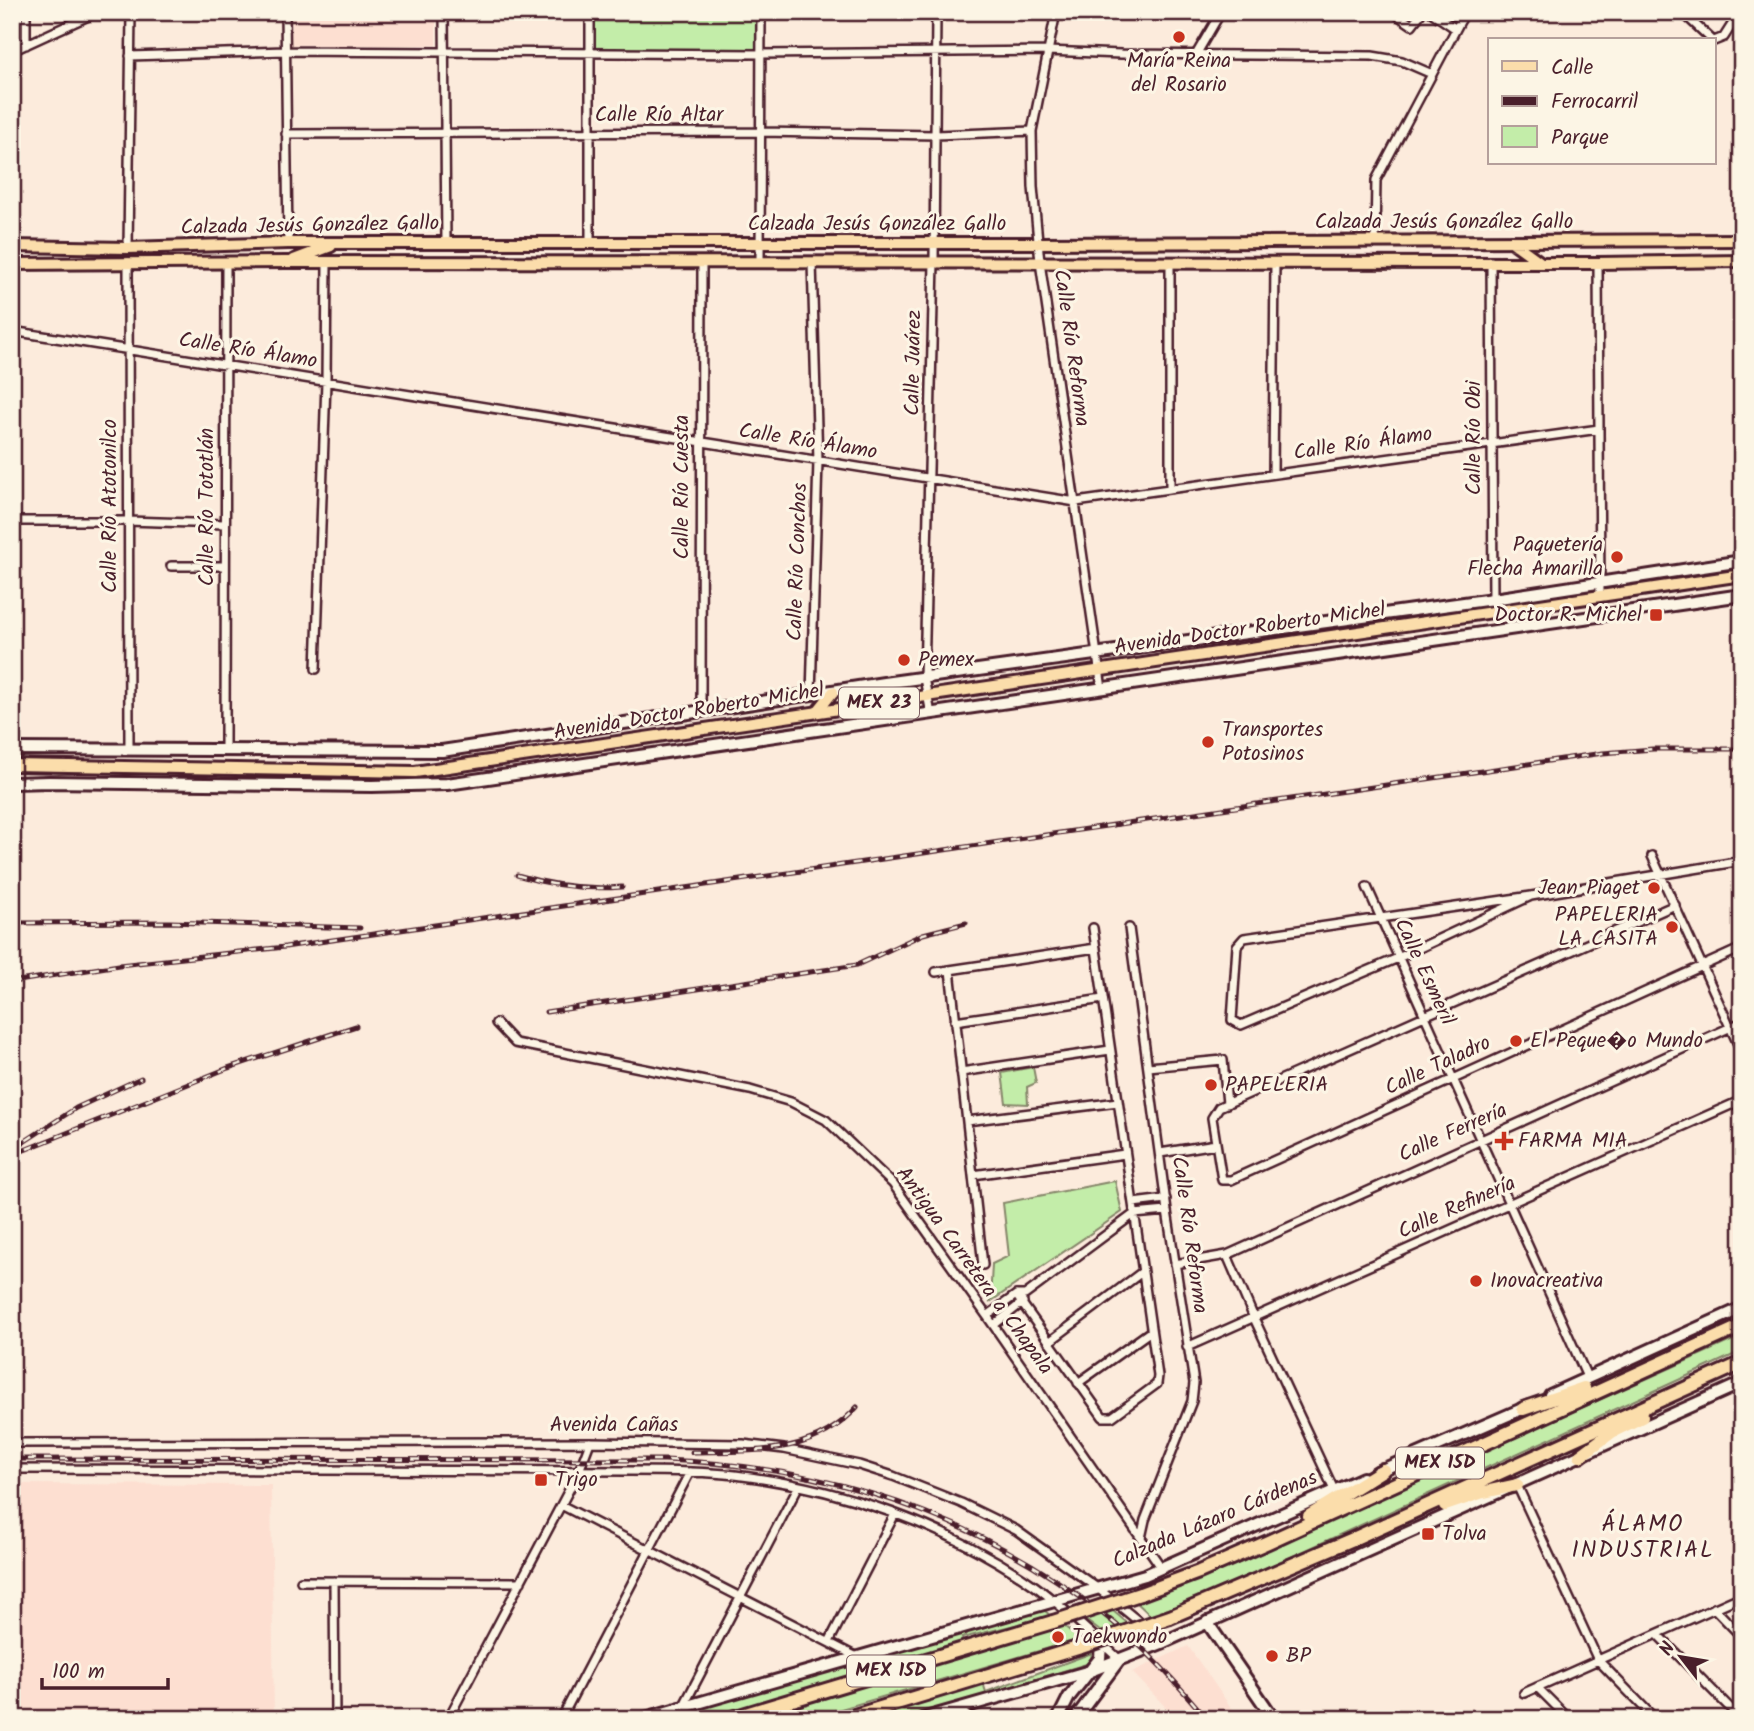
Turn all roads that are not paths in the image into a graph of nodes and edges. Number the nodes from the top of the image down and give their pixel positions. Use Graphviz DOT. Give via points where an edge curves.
graph roads {
  1 [pos="26,12"];
  2 [pos="97,12"];
  3 [pos="131,12"];
  4 [pos="285,12"];
  5 [pos="444,12"];
  6 [pos="590,12"];
  7 [pos="761,12"];
  8 [pos="936,12"];
  9 [pos="1056,12"];
  10 [pos="1221,12"];
  11 [pos="1393,12"];
  12 [pos="1422,12"];
  13 [pos="1431,12"];
  14 [pos="1451,12"];
  15 [pos="1682,12"];
  16 [pos="1740,12"];
  17 [pos="1463,16"];
  18 [pos="1456,29"];
  19 [pos="1711,38"];
  20 [pos="1716,40"];
  21 [pos="26,45"];
  22 [pos="12,51"];
  23 [pos="285,51"];
  24 [pos="935,51"];
  25 [pos="1047,51"];
  26 [pos="443,52"];
  27 [pos="590,53"];
  28 [pos="1197,53"];
  29 [pos="761,54"];
  30 [pos="131,56"];
  31 [pos="1432,74"];
  32 [pos="1032,131"];
  33 [pos="761,132"];
  34 [pos="445,133"];
  35 [pos="590,133"];
  36 [pos="286,134"];
  37 [pos="936,135"];
  38 [pos="1742,240"];
  39 [pos="1510,241"];
  40 [pos="1375,242"];
  41 [pos="288,243"];
  42 [pos="446,243"];
  43 [pos="590,243"];
  44 [pos="761,243"];
  45 [pos="932,243"];
  46 [pos="1039,243"];
  47 [pos="337,244"];
  48 [pos="12,246"];
  49 [pos="128,248"];
  50 [pos="1491,261"];
  51 [pos="1742,261"];
  52 [pos="128,262"];
  53 [pos="287,262"];
  54 [pos="812,262"];
  55 [pos="934,262"];
  56 [pos="1040,262"];
  57 [pos="1170,262"];
  58 [pos="1275,262"];
  59 [pos="1540,262"];
  60 [pos="327,263"];
  61 [pos="702,263"];
  62 [pos="760,263"];
  63 [pos="1598,263"];
  64 [pos="12,264"];
  65 [pos="226,264"];
  66 [pos="12,331"];
  67 [pos="127,349"];
  68 [pos="226,366"];
  69 [pos="326,382"];
  70 [pos="1599,429"];
  71 [pos="702,442"];
  72 [pos="1492,444"];
  73 [pos="818,461"];
  74 [pos="1273,474"];
  75 [pos="929,479"];
  76 [pos="1170,489"];
  77 [pos="1076,502"];
  78 [pos="12,521"];
  79 [pos="127,521"];
  80 [pos="224,524"];
  81 [pos="1742,561"];
  82 [pos="171,566"];
  83 [pos="224,566"];
  84 [pos="1742,575"];
  85 [pos="1600,582"];
  86 [pos="1742,595"];
  87 [pos="1600,597"];
  88 [pos="1493,599"];
  89 [pos="1493,614"];
  90 [pos="1097,653"];
  91 [pos="316,669"];
  92 [pos="1100,671"];
  93 [pos="924,678"];
  94 [pos="1102,689"];
  95 [pos="833,692"];
  96 [pos="811,695"];
  97 [pos="927,696"];
  98 [pos="701,711"];
  99 [pos="817,712"];
  100 [pos="931,715"];
  101 [pos="704,729"];
  102 [pos="706,747"];
  103 [pos="12,748"];
  104 [pos="129,749"];
  105 [pos="225,750"];
  106 [pos="311,751"];
  107 [pos="12,765"];
  108 [pos="169,767"];
  109 [pos="310,770"];
  110 [pos="12,783"];
  111 [pos="168,783"];
  112 [pos="1652,856"];
  113 [pos="1742,861"];
  114 [pos="1662,874"];
  115 [pos="1367,887"];
  116 [pos="1531,896"];
  117 [pos="1675,905"];
  118 [pos="1380,917"];
  119 [pos="1093,928"];
  120 [pos="1129,928"];
  121 [pos="1096,948"];
  122 [pos="1742,948"];
  123 [pos="1398,958"];
  124 [pos="1702,965"];
  125 [pos="950,970"];
  126 [pos="936,972"];
  127 [pos="1103,999"];
  128 [pos="1424,1015"];
  129 [pos="956,1021"];
  130 [pos="1742,1022"];
  131 [pos="496,1023"];
  132 [pos="1730,1027"];
  133 [pos="1110,1049"];
  134 [pos="1742,1053"];
  135 [pos="1148,1067"];
  136 [pos="961,1072"];
  137 [pos="1453,1078"];
  138 [pos="1742,1100"];
  139 [pos="1118,1101"];
  140 [pos="1227,1104"];
  141 [pos="967,1121"];
  142 [pos="1481,1139"];
  143 [pos="1216,1144"];
  144 [pos="1160,1153"];
  145 [pos="1125,1154"];
  146 [pos="973,1175"];
  147 [pos="1166,1199"];
  148 [pos="1133,1203"];
  149 [pos="1509,1203"];
  150 [pos="1167,1211"];
  151 [pos="1134,1214"];
  152 [pos="1227,1255"];
  153 [pos="1175,1264"];
  154 [pos="983,1265"];
  155 [pos="1142,1272"];
  156 [pos="1020,1295"];
  157 [pos="1023,1305"];
  158 [pos="1742,1308"];
  159 [pos="988,1316"];
  160 [pos="1254,1318"];
  161 [pos="994,1325"];
  162 [pos="1739,1327"];
  163 [pos="1152,1331"];
  164 [pos="1049,1342"];
  165 [pos="1187,1347"];
  166 [pos="1742,1364"];
  167 [pos="1587,1377"];
  168 [pos="1078,1383"];
  169 [pos="1742,1383"];
  170 [pos="1523,1409"];
  171 [pos="590,1442"];
  172 [pos="12,1443"];
  173 [pos="1580,1456"];
  174 [pos="12,1469"];
  175 [pos="1382,1470"];
  176 [pos="579,1471"];
  177 [pos="690,1472"];
  178 [pos="1517,1485"];
  179 [pos="798,1486"];
  180 [pos="1334,1490"];
  181 [pos="561,1505"];
  182 [pos="895,1514"];
  183 [pos="1141,1538"];
  184 [pos="1353,1539"];
  185 [pos="1268,1542"];
  186 [pos="649,1550"];
  187 [pos="1161,1567"];
  188 [pos="301,1581"];
  189 [pos="334,1581"];
  190 [pos="521,1581"];
  191 [pos="1100,1590"];
  192 [pos="1742,1595"];
  193 [pos="740,1597"];
  194 [pos="1056,1602"];
  195 [pos="1714,1608"];
  196 [pos="1207,1622"];
  197 [pos="1657,1634"];
  198 [pos="1742,1637"];
  199 [pos="829,1642"];
  200 [pos="1164,1642"];
  201 [pos="1101,1643"];
  202 [pos="860,1658"];
  203 [pos="1119,1659"];
  204 [pos="1598,1660"];
  205 [pos="1090,1671"];
  206 [pos="1537,1687"];
  207 [pos="1524,1693"];
  208 [pos="682,1707"];
  209 [pos="956,1709"];
  210 [pos="335,1719"];
  211 [pos="448,1719"];
  212 [pos="561,1719"];
  213 [pos="642,1719"];
  214 [pos="729,1719"];
  215 [pos="844,1719"];
  216 [pos="922,1719"];
  217 [pos="973,1719"];
  218 [pos="1058,1719"];
  219 [pos="1075,1719"];
  220 [pos="1274,1719"];
  221 [pos="1569,1719"];
  222 [pos="1655,1719"];
  223 [pos="1741,1719"];
  1 -- 21 [label="street"];
  2 -- 21 [label="street"];
  3 -- 30 [label="street"];
  4 -- 23 [label="street"];
  5 -- 26 [label="street"];
  6 -- 27 [label="street"];
  7 -- 29 [label="street"];
  8 -- 24 [label="street, Calle Juárez"];
  9 -- 25 [label="street, Calle Río Reforma"];
  10 -- 28 [label="street"];
  11 -- 12 [label="street" via="1412,25"];
  13 -- 18 [label="street"];
  14 -- 17 [label="street"];
  15 -- 19 [label="street"];
  16 -- 20 [label="street" via="1724,37"];
  17 -- 18 [label="street"];
  18 -- 31 [label="street"];
  21 -- 22 [label="street"];
  23 -- 26 [label="street"];
  23 -- 30 [label="street"];
  23 -- 36 [label="street"];
  24 -- 25 [label="street"];
  24 -- 29 [label="street"];
  24 -- 37 [label="street, Calle Juárez"];
  25 -- 28 [label="street"];
  25 -- 32 [label="street, Calle Río Reforma"];
  26 -- 27 [label="street"];
  26 -- 34 [label="street"];
  27 -- 29 [label="street"];
  27 -- 35 [label="street"];
  28 -- 31 [label="street" via="1372,56 1402,61"];
  29 -- 33 [label="street"];
  30 -- 49 [label="street"];
  31 -- 40 [label="street" via="1376,180"];
  32 -- 37 [label="street, Calle Río Altar"];
  32 -- 46 [label="street, Calle Río Reforma"];
  33 -- 35 [label="street, Calle Río Altar"];
  33 -- 37 [label="street, Calle Río Altar"];
  33 -- 44 [label="street"];
  34 -- 35 [label="street, Calle Río Altar"];
  34 -- 36 [label="street, Calle Río Altar"];
  34 -- 42 [label="street"];
  35 -- 43 [label="street"];
  36 -- 41 [label="street"];
  37 -- 45 [label="street, Calle Juárez"];
  38 -- 39 [label="main road, Calzada Jesús González Gallo"];
  39 -- 40 [label="main road, Calzada Jesús González Gallo"];
  39 -- 59 [label="main road"];
  40 -- 46 [label="main road, Calzada Jesús González Gallo"];
  41 -- 47 [label="main road, Calzada Jesús González Gallo"];
  41 -- 49 [label="main road, Calzada Jesús González Gallo"];
  42 -- 43 [label="main road, Calzada Jesús González Gallo"];
  42 -- 47 [label="main road, Calzada Jesús González Gallo"];
  43 -- 44 [label="main road, Calzada Jesús González Gallo"];
  44 -- 45 [label="main road, Calzada Jesús González Gallo"];
  44 -- 62 [label="street"];
  45 -- 46 [label="main road, Calzada Jesús González Gallo"];
  45 -- 55 [label="street, Calle Juárez"];
  46 -- 56 [label="street, Calle Río Reforma"];
  47 -- 53 [label="main road"];
  48 -- 49 [label="main road, Calzada Jesús González Gallo"];
  50 -- 58 [label="main road, Calzada Jesús González Gallo"];
  50 -- 59 [label="main road, Calzada Jesús González Gallo"];
  50 -- 72 [label="street, Calle Río Obi"];
  51 -- 63 [label="main road, Calzada Jesús González Gallo"];
  52 -- 64 [label="main road, Calzada Jesús González Gallo"];
  52 -- 65 [label="main road, Calzada Jesús González Gallo"];
  52 -- 67 [label="street, Calle Río Atotonilco"];
  53 -- 60 [label="main road, Calzada Jesús González Gallo"];
  53 -- 65 [label="main road, Calzada Jesús González Gallo"];
  54 -- 55 [label="main road, Calzada Jesús González Gallo"];
  54 -- 62 [label="main road, Calzada Jesús González Gallo"];
  54 -- 73 [label="street, Calle Río Conchos"];
  55 -- 56 [label="main road, Calzada Jesús González Gallo"];
  55 -- 75 [label="street, Calle Juárez"];
  56 -- 57 [label="main road, Calzada Jesús González Gallo"];
  56 -- 77 [label="street, Calle Río Reforma"];
  57 -- 58 [label="main road, Calzada Jesús González Gallo"];
  57 -- 76 [label="street"];
  58 -- 74 [label="street"];
  59 -- 63 [label="main road, Calzada Jesús González Gallo"];
  60 -- 61 [label="main road, Calzada Jesús González Gallo"];
  60 -- 69 [label="street"];
  61 -- 62 [label="main road, Calzada Jesús González Gallo"];
  61 -- 71 [label="street, Calle Río Cuesta"];
  63 -- 70 [label="street"];
  65 -- 68 [label="street, Calle Río Tototlán"];
  66 -- 67 [label="street, Calle Río Álamo"];
  67 -- 68 [label="street, Calle Río Álamo"];
  67 -- 79 [label="street, Calle Río Atotonilco"];
  68 -- 69 [label="street, Calle Río Álamo"];
  68 -- 80 [label="street, Calle Río Tototlán"];
  69 -- 71 [label="street, Calle Río Álamo"];
  69 -- 91 [label="street"];
  70 -- 72 [label="street, Calle Río Álamo"];
  70 -- 85 [label="street"];
  71 -- 73 [label="street, Calle Río Álamo"];
  71 -- 98 [label="street, Calle Río Cuesta"];
  72 -- 74 [label="street, Calle Río Álamo"];
  72 -- 88 [label="street, Calle Río Obi"];
  73 -- 75 [label="street, Calle Río Álamo"];
  73 -- 96 [label="street, Calle Río Conchos"];
  74 -- 76 [label="street, Calle Río Álamo"];
  75 -- 77 [label="street, Calle Río Álamo"];
  75 -- 93 [label="street, Calle Juárez"];
  76 -- 77 [label="street, Calle Río Álamo"];
  77 -- 90 [label="street, Calle Río Reforma"];
  78 -- 79 [label="street"];
  79 -- 80 [label="street"];
  79 -- 104 [label="street, Calle Río Atotonilco"];
  80 -- 83 [label="street, Calle Río Tototlán"];
  81 -- 85 [label="main road, Avenida Doctor Roberto Michel"];
  82 -- 83 [label="street"];
  83 -- 105 [label="street, Calle Río Tototlán"];
  84 -- 87 [label="main road, Avenida Doctor Roberto Michel / MEX 23"];
  85 -- 87 [label="street"];
  85 -- 88 [label="main road, Avenida Doctor Roberto Michel"];
  86 -- 94 [label="main road, Avenida Doctor Roberto Michel"];
  87 -- 89 [label="main road, Avenida Doctor Roberto Michel / MEX 23"];
  88 -- 89 [label="street, Calle Río Obi"];
  88 -- 90 [label="main road, Avenida Doctor Roberto Michel"];
  89 -- 92 [label="main road, Avenida Doctor Roberto Michel / MEX 23"];
  90 -- 92 [label="street, Calle Río Reforma"];
  90 -- 93 [label="main road, Avenida Doctor Roberto Michel"];
  92 -- 94 [label="street, Calle Río Reforma"];
  92 -- 97 [label="main road, Avenida Doctor Roberto Michel / MEX 23"];
  93 -- 95 [label="main road, Avenida Doctor Roberto Michel"];
  93 -- 97 [label="street, Calle Juárez"];
  94 -- 100 [label="main road, Avenida Doctor Roberto Michel"];
  95 -- 96 [label="main road, Avenida Doctor Roberto Michel"];
  95 -- 99 [label="main road"];
  96 -- 98 [label="main road, Avenida Doctor Roberto Michel"];
  97 -- 99 [label="main road, Avenida Doctor Roberto Michel / MEX 23"];
  97 -- 100 [label="street, Calle Juárez"];
  98 -- 106 [label="main road, Avenida Doctor Roberto Michel" via="435,752"];
  99 -- 101 [label="main road, Avenida Doctor Roberto Michel / MEX 23"];
  100 -- 102 [label="main road, Avenida Doctor Roberto Michel"];
  101 -- 102 [label="main road"];
  101 -- 109 [label="main road, Avenida Doctor Roberto Michel / MEX 23" via="415,772"];
  102 -- 111 [label="main road, Avenida Doctor Roberto Michel" via="447,784"];
  103 -- 104 [label="main road, Avenida Doctor Roberto Michel"];
  104 -- 105 [label="main road, Avenida Doctor Roberto Michel"];
  105 -- 106 [label="main road, Avenida Doctor Roberto Michel"];
  106 -- 109 [label="main road"];
  107 -- 108 [label="main road, Avenida Doctor Roberto Michel / MEX 23"];
  108 -- 109 [label="main road, Avenida Doctor Roberto Michel / MEX 23"];
  108 -- 111 [label="main road"];
  110 -- 111 [label="main road, Avenida Doctor Roberto Michel"];
  112 -- 114 [label="street"];
  113 -- 114 [label="street"];
  114 -- 116 [label="street"];
  114 -- 117 [label="street"];
  115 -- 118 [label="street, Calle Esmeril"];
  116 -- 118 [label="street"];
  116 -- 123 [label="street"];
  117 -- 124 [label="street"];
  117 -- 128 [label="street"];
  118 -- 123 [label="street, Calle Esmeril"];
  118 -- 123 [label="street" via="1241,940 1231,1016 1241,1025"];
  119 -- 121 [label="street"];
  120 -- 135 [label="street, Calle Río Reforma"];
  121 -- 125 [label="street"];
  121 -- 127 [label="street"];
  122 -- 124 [label="street, Calle Taladro"];
  123 -- 128 [label="street, Calle Esmeril"];
  124 -- 132 [label="street"];
  124 -- 137 [label="street, Calle Taladro"];
  125 -- 126 [label="street"];
  125 -- 129 [label="street"];
  127 -- 129 [label="street"];
  127 -- 133 [label="street"];
  128 -- 137 [label="street, Calle Esmeril"];
  128 -- 140 [label="street"];
  129 -- 136 [label="street"];
  130 -- 132 [label="street, Calle Ferrería"];
  131 -- 159 [label="street, Antigua Carretera a Chapala" via="514,1043 750,1090 809,1110 893,1184"];
  132 -- 134 [label="street"];
  132 -- 142 [label="street, Calle Ferrería"];
  133 -- 136 [label="street"];
  133 -- 139 [label="street"];
  135 -- 140 [label="street" via="1223,1060"];
  135 -- 144 [label="street, Calle Río Reforma"];
  136 -- 141 [label="street"];
  137 -- 142 [label="street, Calle Esmeril"];
  137 -- 143 [label="street, Calle Taladro" via="1225,1182 1220,1177"];
  138 -- 149 [label="street, Calle Refinería"];
  139 -- 141 [label="street"];
  139 -- 145 [label="street"];
  140 -- 143 [label="street" via="1212,1118"];
  141 -- 146 [label="street"];
  142 -- 149 [label="street, Calle Esmeril"];
  142 -- 152 [label="street, Calle Ferrería"];
  143 -- 144 [label="street"];
  144 -- 147 [label="street, Calle Río Reforma"];
  145 -- 146 [label="street"];
  145 -- 148 [label="street"];
  146 -- 154 [label="street"];
  147 -- 148 [label="street"];
  147 -- 150 [label="street, Calle Río Reforma"];
  148 -- 151 [label="street"];
  149 -- 160 [label="street, Calle Refinería"];
  149 -- 167 [label="street, Calle Esmeril"];
  150 -- 151 [label="street"];
  150 -- 153 [label="street, Calle Río Reforma"];
  151 -- 155 [label="street"];
  151 -- 156 [label="street"];
  152 -- 153 [label="street, Calle Ferrería"];
  152 -- 160 [label="street"];
  153 -- 165 [label="street, Calle Río Reforma"];
  155 -- 163 [label="street"];
  155 -- 164 [label="street"];
  156 -- 157 [label="street"];
  156 -- 159 [label="street"];
  157 -- 161 [label="street"];
  157 -- 164 [label="street"];
  158 -- 167 [label="main road, Calzada Lázaro Cárdenas"];
  159 -- 161 [label="street, Antigua Carretera a Chapala"];
  160 -- 165 [label="street, Calle Refinería"];
  160 -- 180 [label="street"];
  161 -- 183 [label="street, Antigua Carretera a Chapala"];
  162 -- 170 [label="highway" via="1712,1332 1571,1394"];
  162 -- 185 [label="highway, Calzada Lázaro Cárdenas / MEX 15D"];
  163 -- 168 [label="street"];
  163 -- 168 [label="street" via="1157,1384 1112,1417 1100,1415"];
  164 -- 168 [label="street"];
  165 -- 183 [label="street, Calle Río Reforma" via="1194,1394"];
  166 -- 173 [label="highway" via="1612,1432"];
  166 -- 184 [label="highway, MEX 15D"];
  167 -- 170 [label="main road, Calzada Lázaro Cárdenas"];
  169 -- 173 [label="main road"];
  170 -- 175 [label="main road, Calzada Lázaro Cárdenas"];
  171 -- 172 [label="street, Avenida Cañas"];
  171 -- 176 [label="street"];
  171 -- 191 [label="street, Avenida Cañas" via="743,1444 859,1465 1016,1530"];
  173 -- 178 [label="main road"];
  174 -- 176 [label="street"];
  175 -- 180 [label="main road, Calzada Lázaro Cárdenas"];
  175 -- 185 [label="highway"];
  176 -- 177 [label="street"];
  176 -- 181 [label="street"];
  177 -- 179 [label="street"];
  177 -- 186 [label="street"];
  178 -- 184 [label="highway" via="1480,1493"];
  178 -- 196 [label="main road"];
  178 -- 204 [label="street"];
  179 -- 182 [label="street"];
  179 -- 193 [label="street"];
  180 -- 187 [label="main road, Calzada Lázaro Cárdenas"];
  181 -- 186 [label="street"];
  181 -- 190 [label="street"];
  182 -- 194 [label="street" via="993,1559"];
  182 -- 199 [label="street"];
  183 -- 187 [label="street, Antigua Carretera a Chapala"];
  184 -- 215 [label="highway, MEX 15D, bridge" via="1170,1617"];
  185 -- 214 [label="highway, Calzada Lázaro Cárdenas / MEX 15D, bridge" via="1140,1594"];
  186 -- 193 [label="street"];
  186 -- 212 [label="street"];
  187 -- 191 [label="main road, Calzada Lázaro Cárdenas"];
  188 -- 189 [label="street"];
  189 -- 190 [label="street"];
  189 -- 210 [label="street"];
  190 -- 211 [label="street"];
  191 -- 194 [label="main road, Calzada Lázaro Cárdenas"];
  191 -- 200 [label="street, Avenida Cañas"];
  192 -- 195 [label="street"];
  193 -- 199 [label="street"];
  193 -- 208 [label="street"];
  194 -- 201 [label="street"];
  194 -- 202 [label="main road, Calzada Lázaro Cárdenas"];
  195 -- 197 [label="street"];
  195 -- 198 [label="street"];
  196 -- 200 [label="main road"];
  196 -- 220 [label="main road"];
  197 -- 204 [label="street"];
  197 -- 223 [label="street"];
  199 -- 202 [label="street"];
  200 -- 203 [label="main road"];
  201 -- 203 [label="street"];
  201 -- 205 [label="main road" via="1100,1658"];
  202 -- 208 [label="main road, Calzada Lázaro Cárdenas"];
  203 -- 205 [label="main road"];
  203 -- 219 [label="main road"];
  204 -- 206 [label="street"];
  204 -- 222 [label="street"];
  205 -- 209 [label="main road"];
  205 -- 218 [label="main road"];
  206 -- 207 [label="street"];
  206 -- 221 [label="street"];
  208 -- 213 [label="main road, Calzada Lázaro Cárdenas"];
  209 -- 216 [label="main road"];
  209 -- 217 [label="street"];
}
